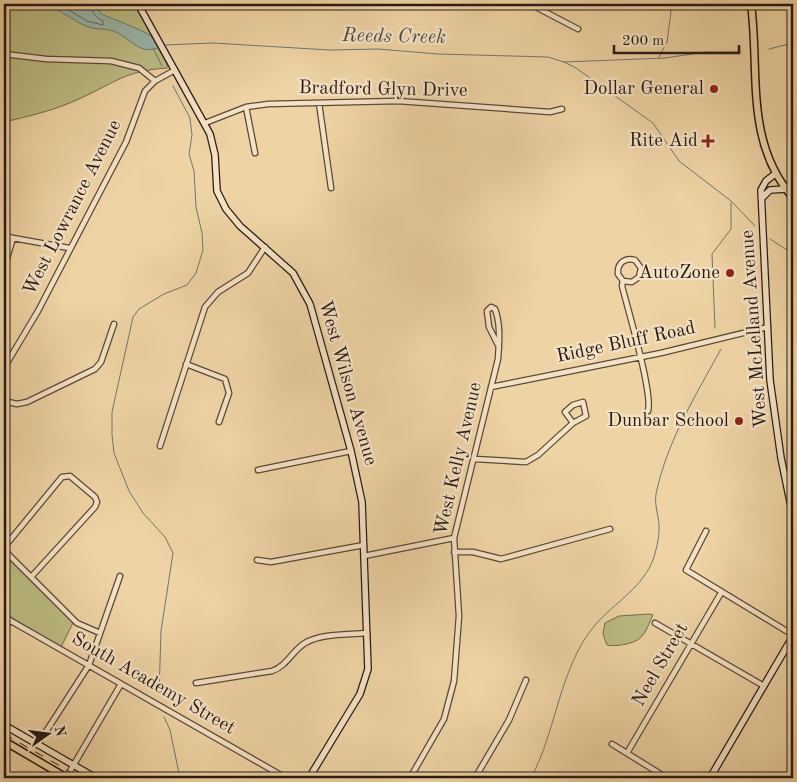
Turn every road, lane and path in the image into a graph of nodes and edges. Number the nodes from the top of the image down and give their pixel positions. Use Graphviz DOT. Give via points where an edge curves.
graph roads {
  1 [pos="138,4"];
  2 [pos="530,4"];
  3 [pos="751,4"];
  4 [pos="578,29"];
  5 [pos="4,54"];
  6 [pos="175,70"];
  7 [pos="155,81"];
  8 [pos="319,103"];
  9 [pos="246,108"];
  10 [pos="562,108"];
  11 [pos="205,123"];
  12 [pos="255,153"];
  13 [pos="775,174"];
  14 [pos="331,188"];
  15 [pos="786,189"];
  16 [pos="793,198"];
  17 [pos="762,200"];
  18 [pos="4,236"];
  19 [pos="14,238"];
  20 [pos="265,247"];
  21 [pos="69,248"];
  22 [pos="4,268"];
  23 [pos="623,281"];
  24 [pos="114,324"];
  25 [pos="768,327"];
  26 [pos="499,347"];
  27 [pos="639,358"];
  28 [pos="186,364"];
  29 [pos="4,368"];
  30 [pos="491,387"];
  31 [pos="4,401"];
  32 [pos="648,411"];
  33 [pos="220,422"];
  34 [pos="573,423"];
  35 [pos="160,446"];
  36 [pos="351,451"];
  37 [pos="475,459"];
  38 [pos="258,470"];
  39 [pos="793,516"];
  40 [pos="610,529"];
  41 [pos="706,531"];
  42 [pos="454,538"];
  43 [pos="364,545"];
  44 [pos="4,550"];
  45 [pos="454,552"];
  46 [pos="364,556"];
  47 [pos="257,560"];
  48 [pos="32,576"];
  49 [pos="120,576"];
  50 [pos="721,593"];
  51 [pos="4,617"];
  52 [pos="10,620"];
  53 [pos="655,623"];
  54 [pos="4,630"];
  55 [pos="367,632"];
  56 [pos="100,633"];
  57 [pos="793,636"];
  58 [pos="690,643"];
  59 [pos="89,665"];
  60 [pos="526,680"];
  61 [pos="196,683"];
  62 [pos="121,684"];
  63 [pos="764,686"];
  64 [pos="4,725"];
  65 [pos="4,741"];
  66 [pos="38,744"];
  67 [pos="612,744"];
  68 [pos="627,753"];
  69 [pos="73,765"];
  70 [pos="67,778"];
  71 [pos="96,778"];
  72 [pos="286,778"];
  73 [pos="309,778"];
  74 [pos="410,778"];
  75 [pos="475,778"];
  76 [pos="667,778"];
  77 [pos="710,778"];
  1 -- 6 [label="street, West Wilson Avenue"];
  2 -- 4 [label="street"];
  3 -- 13 [label="main road" via="758,121"];
  5 -- 7 [label="street" via="111,61 139,68"];
  6 -- 7 [label="street, West Lowrance Avenue"];
  6 -- 11 [label="street, West Wilson Avenue"];
  7 -- 21 [label="street, West Lowrance Avenue" via="140,100 126,142"];
  8 -- 9 [label="street, Bradford Glyn Drive"];
  8 -- 10 [label="street, Bradford Glyn Drive" via="405,102 550,112"];
  8 -- 14 [label="street"];
  9 -- 11 [label="street, Bradford Glyn Drive"];
  9 -- 12 [label="street"];
  11 -- 20 [label="street, West Wilson Avenue" via="213,145 221,200 232,218"];
  13 -- 15 [label="main road"];
  13 -- 17 [label="street, West McLelland Avenue" via="762,187"];
  15 -- 16 [label="main road"];
  15 -- 17 [label="street" via="770,190"];
  17 -- 25 [label="street, West McLelland Avenue"];
  18 -- 19 [label="street"];
  19 -- 21 [label="street"];
  19 -- 22 [label="street"];
  20 -- 28 [label="street" via="248,273 208,302"];
  20 -- 36 [label="street, West Wilson Avenue" via="292,273 310,304"];
  21 -- 29 [label="street, West Lowrance Avenue" via="41,306"];
  23 -- 23 [label="street" via="632,282 639,277 640,268 635,260 626,259 619,265 618,274"];
  23 -- 27 [label="street"];
  24 -- 31 [label="street" via="101,362 95,369 27,402"];
  25 -- 27 [label="street, Ridge Bluff Road"];
  25 -- 39 [label="street, West McLelland Avenue" via="773,407"];
  26 -- 26 [label="street, West Kelly Avenue" via="497,315 491,307 488,320"];
  26 -- 30 [label="street, West Kelly Avenue"];
  27 -- 30 [label="street, Ridge Bluff Road"];
  27 -- 32 [label="street" via="650,404"];
  28 -- 33 [label="street" via="224,379 229,393"];
  28 -- 35 [label="street"];
  30 -- 37 [label="street, West Kelly Avenue"];
  34 -- 34 [label="street" via="564,412 582,402 586,416"];
  34 -- 37 [label="street" via="526,462"];
  36 -- 38 [label="street"];
  36 -- 43 [label="street, West Wilson Avenue" via="362,502"];
  37 -- 42 [label="street, West Kelly Avenue"];
  40 -- 45 [label="street" via="501,559 473,552"];
  41 -- 50 [label="street" via="686,570"];
  42 -- 45 [label="street, West Kelly Avenue"];
  42 -- 46 [label="street"];
  43 -- 46 [label="street, West Wilson Avenue"];
  43 -- 47 [label="street" via="271,562"];
  44 -- 48 [label="street"];
  44 -- 48 [label="street" via="62,478 70,476 95,497 95,507"];
  45 -- 74 [label="street, West Kelly Avenue" via="459,616 454,681 444,718"];
  46 -- 55 [label="street, West Wilson Avenue"];
  48 -- 56 [label="street" via="77,623"];
  49 -- 56 [label="street"];
  50 -- 57 [label="street"];
  50 -- 58 [label="street, Neel Street"];
  51 -- 52 [label="street, South Academy Street"];
  52 -- 54 [label="street"];
  52 -- 59 [label="street, South Academy Street"];
  53 -- 58 [label="street"];
  55 -- 61 [label="street" via="311,640 295,651 283,666 272,671"];
  55 -- 73 [label="street, West Wilson Avenue" via="366,681"];
  56 -- 59 [label="street"];
  57 -- 63 [label="street"];
  58 -- 63 [label="street"];
  58 -- 68 [label="street, Neel Street"];
  59 -- 62 [label="street, South Academy Street"];
  59 -- 66 [label="street"];
  60 -- 75 [label="street" via="509,720"];
  62 -- 69 [label="street"];
  62 -- 72 [label="street, South Academy Street"];
  63 -- 77 [label="street"];
  64 -- 66 [label="street"];
  65 -- 70 [label="main road"];
  66 -- 69 [label="street"];
  67 -- 68 [label="street"];
  68 -- 76 [label="street"];
  69 -- 70 [label="street"];
  69 -- 71 [label="street"];
}
